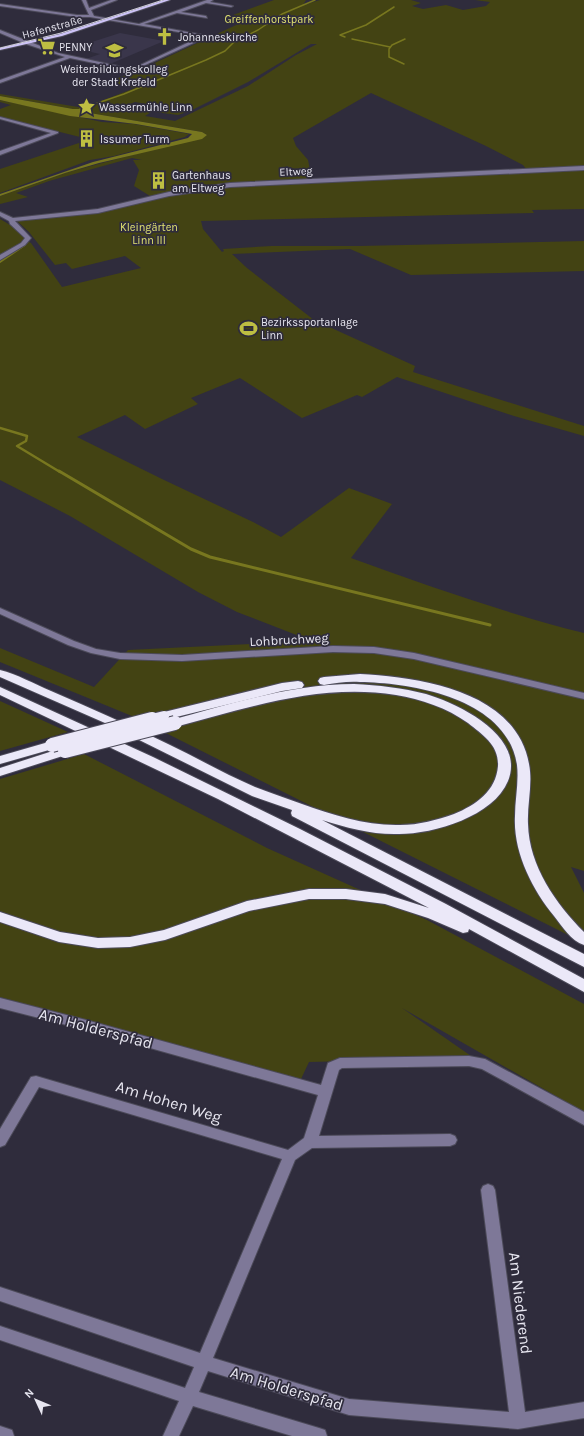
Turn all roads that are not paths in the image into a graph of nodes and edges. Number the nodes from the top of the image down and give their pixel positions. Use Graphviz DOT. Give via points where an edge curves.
graph roads {
  1 [pos="84,0"];
  2 [pos="116,0"];
  3 [pos="156,0"];
  4 [pos="168,0"];
  5 [pos="211,0"];
  6 [pos="206,2"];
  7 [pos="0,4"];
  8 [pos="230,6"];
  9 [pos="89,9"];
  10 [pos="176,12"];
  11 [pos="90,16"];
  12 [pos="100,18"];
  13 [pos="206,18"];
  14 [pos="108,20"];
  15 [pos="139,26"];
  16 [pos="0,31"];
  17 [pos="23,40"];
  18 [pos="29,43"];
  19 [pos="0,45"];
  20 [pos="0,49"];
  21 [pos="69,57"];
  22 [pos="0,82"];
  23 [pos="0,118"];
  24 [pos="0,153"];
  25 [pos="584,168"];
  26 [pos="0,214"];
  27 [pos="12,220"];
  28 [pos="0,258"];
  29 [pos="0,612"];
  30 [pos="0,673"];
  31 [pos="0,691"];
  32 [pos="584,696"];
  33 [pos="169,719"];
  34 [pos="0,760"];
  35 [pos="0,772"];
  36 [pos="251,790"];
  37 [pos="0,918"];
  38 [pos="584,940"];
  39 [pos="584,961"];
  40 [pos="552,968"];
  41 [pos="584,986"];
  42 [pos="0,1003"];
  43 [pos="326,1092"];
  44 [pos="584,1119"];
  45 [pos="450,1140"];
  46 [pos="0,1141"];
  47 [pos="310,1142"];
  48 [pos="290,1156"];
  49 [pos="488,1190"];
  50 [pos="0,1294"];
  51 [pos="0,1333"];
  52 [pos="203,1362"];
  53 [pos="189,1397"];
  54 [pos="584,1410"];
  55 [pos="518,1421"];
  56 [pos="0,1434"];
  57 [pos="6,1436"];
  58 [pos="170,1436"];
  59 [pos="319,1436"];
  1 -- 9 [label="street"];
  2 -- 9 [label="street"];
  3 -- 12 [label="main road, Hafenstraße"];
  4 -- 14 [label="main road, Hafenstraße"];
  5 -- 6 [label="street"];
  6 -- 8 [label="street"];
  6 -- 10 [label="street"];
  7 -- 11 [label="street"];
  9 -- 11 [label="street"];
  10 -- 13 [label="street"];
  10 -- 15 [label="street"];
  11 -- 12 [label="street"];
  12 -- 14 [label="street, Hafenstraße"];
  12 -- 17 [label="main road, Hafenstraße"];
  14 -- 15 [label="street"];
  14 -- 18 [label="main road, Hafenstraße"];
  15 -- 21 [label="street" via="207,36 136,69"];
  16 -- 17 [label="street"];
  17 -- 18 [label="street"];
  17 -- 19 [label="main road, Hafenstraße"];
  18 -- 20 [label="main road, Hafenstraße"];
  18 -- 21 [label="street"];
  21 -- 22 [label="street"];
  23 -- 24 [label="street" via="56,133"];
  25 -- 27 [label="street, Eltweg" via="230,185 169,194 98,211"];
  26 -- 27 [label="street"];
  27 -- 28 [label="street" via="28,238"];
  29 -- 32 [label="street, Lohbruchweg" via="70,643 120,656 182,658 333,649 374,650 414,656"];
  30 -- 36 [label="highway" via="109,720"];
  31 -- 40 [label="highway" via="127,749 408,889"];
  33 -- 34 [label="highway, bridge" via="52,745"];
  33 -- 35 [label="highway, bridge"];
  33 -- 36 [label="highway" via="323,689 354,687 409,694 456,710 494,737 502,752 504,769 500,786 486,802 469,814 443,823 401,830 367,828"];
  33 -- 38 [label="highway" via="282,687 358,678 436,688 484,709 501,722 515,740 522,758 524,779 521,826 529,865 548,901"];
  36 -- 39 [label="highway"];
  37 -- 40 [label="highway" via="59,937 98,943 130,942 165,935 247,906 309,894 346,894 385,899 434,914"];
  40 -- 41 [label="highway"];
  42 -- 43 [label="street, Am Holderspfad"];
  43 -- 44 [label="street" via="333,1067 340,1064 469,1061 485,1064"];
  43 -- 47 [label="street"];
  45 -- 47 [label="street"];
  46 -- 48 [label="street, Am Hohen Weg" via="36,1081"];
  47 -- 48 [label="street"];
  48 -- 52 [label="street"];
  49 -- 55 [label="street, Am Niederend"];
  50 -- 52 [label="street, Am Holderspfad"];
  51 -- 53 [label="street"];
  52 -- 53 [label="street"];
  52 -- 55 [label="street, Am Holderspfad" via="349,1407"];
  53 -- 58 [label="street"];
  53 -- 59 [label="street"];
  54 -- 55 [label="street, Am Holderspfad"];
  56 -- 57 [label="street"];
}
